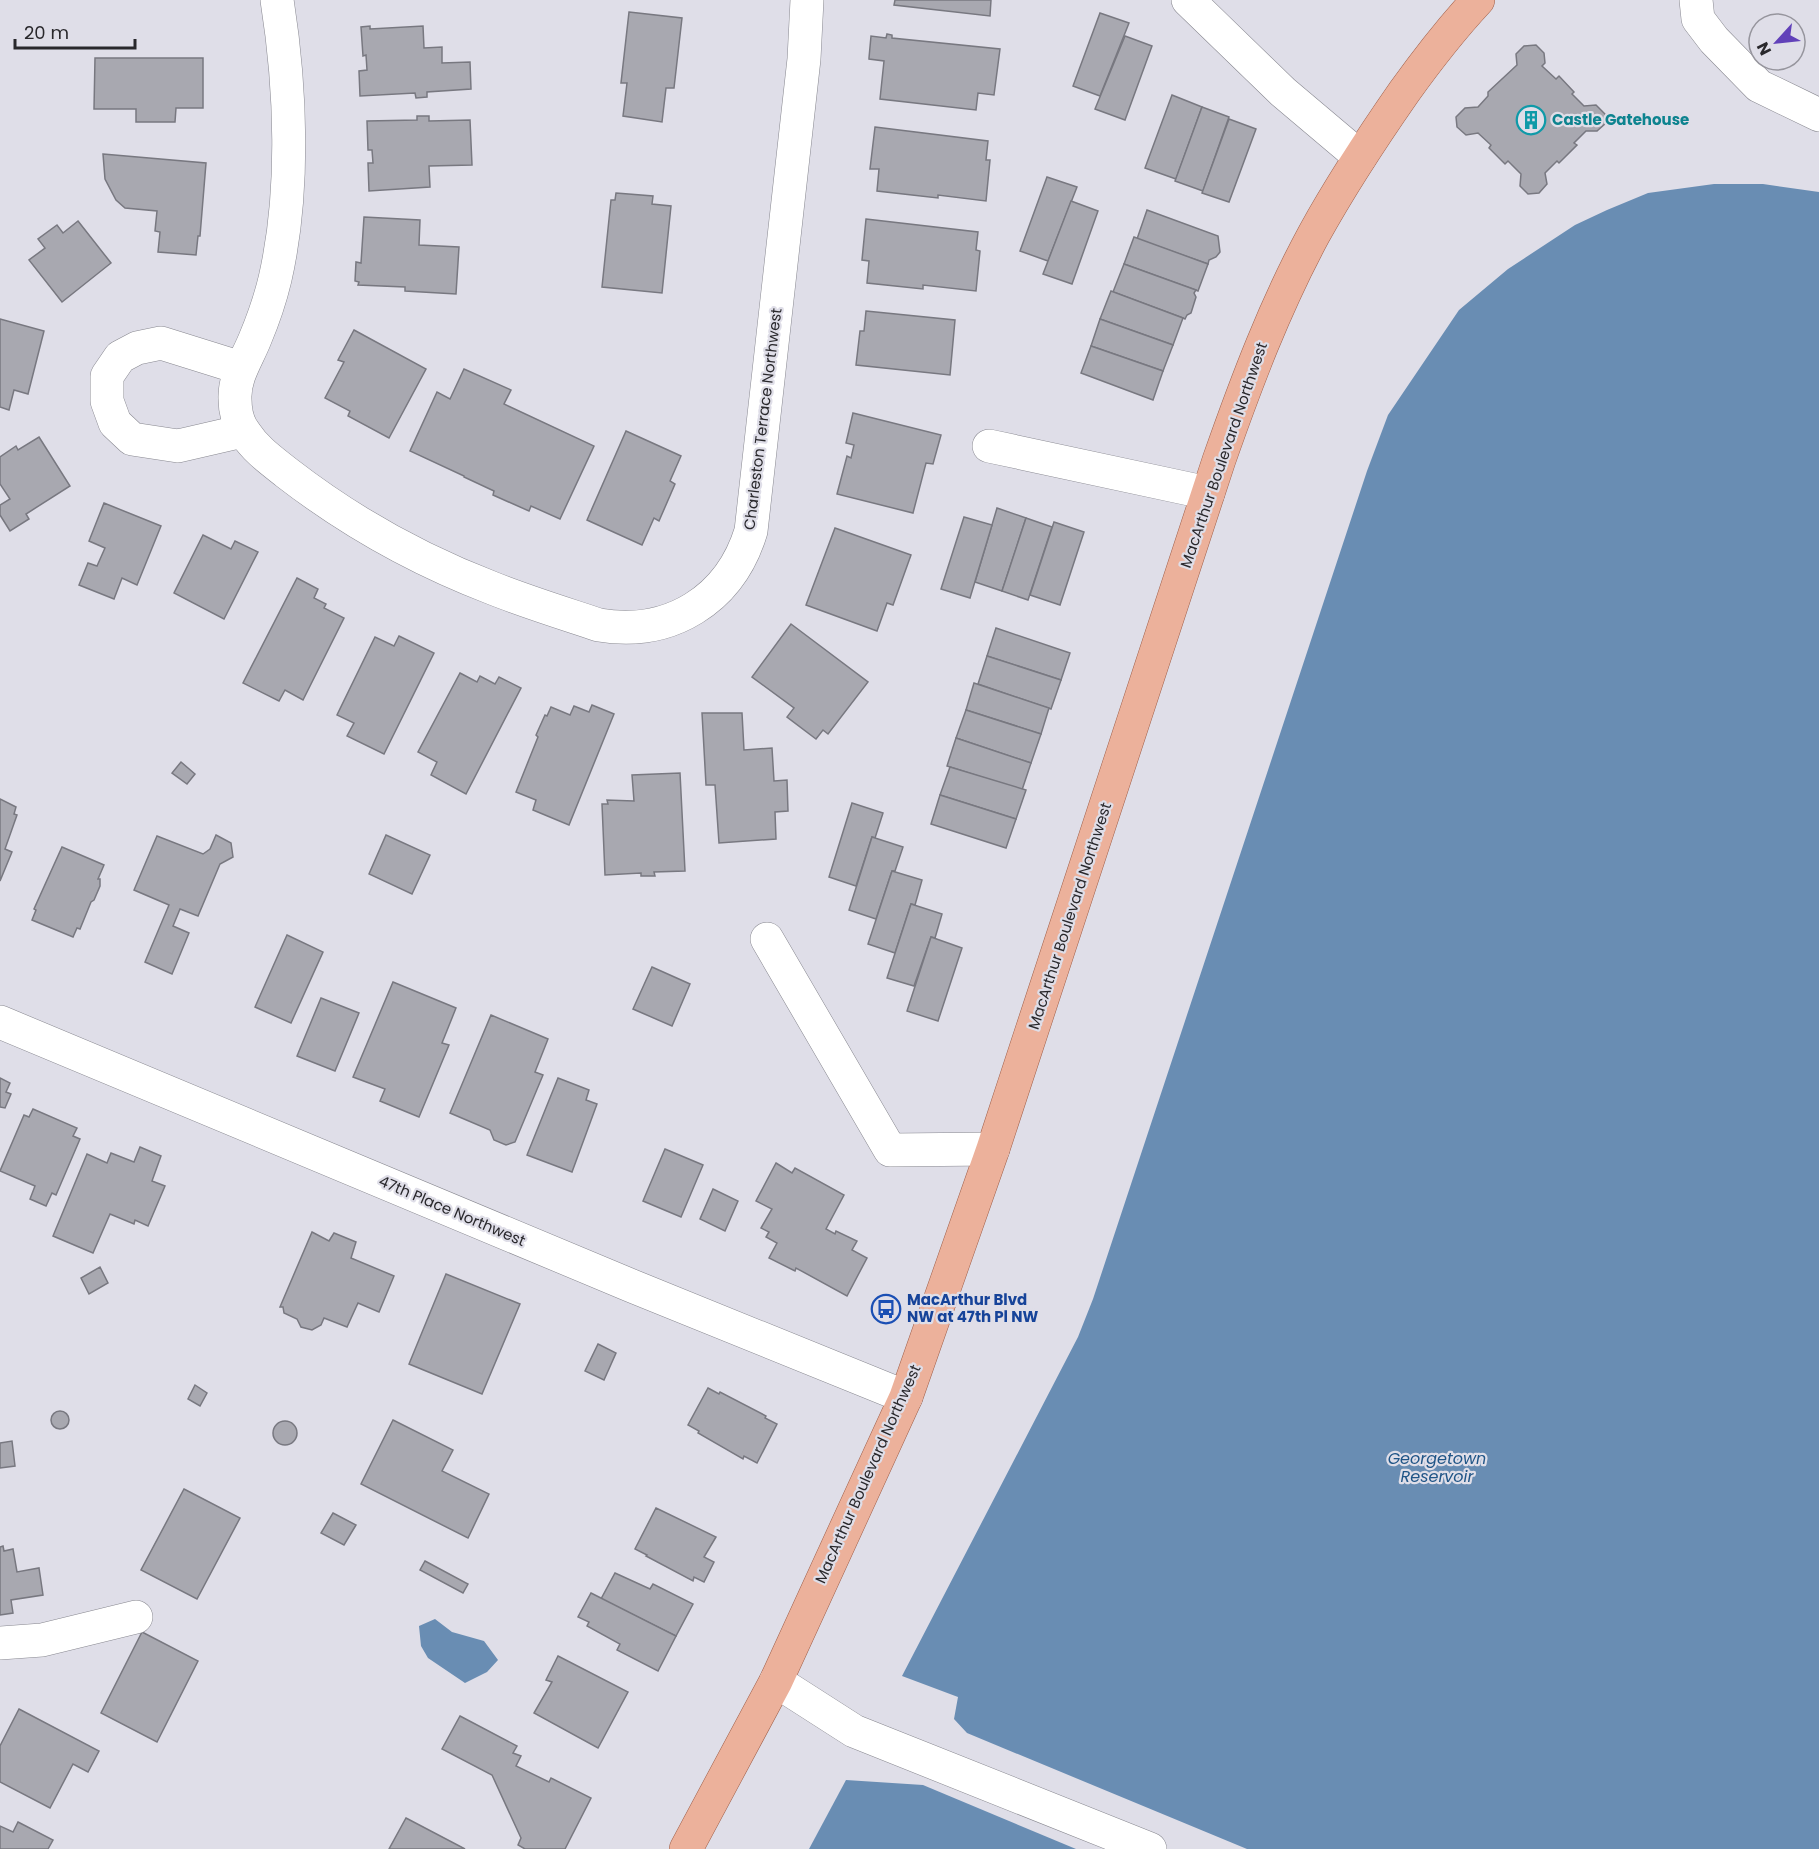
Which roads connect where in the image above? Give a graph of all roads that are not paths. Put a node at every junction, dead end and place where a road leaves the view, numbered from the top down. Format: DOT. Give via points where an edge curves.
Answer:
graph roads {
  1 [pos="277,0"];
  2 [pos="807,0"];
  3 [pos="1188,0"];
  4 [pos="1478,0"];
  5 [pos="1696,0"];
  6 [pos="1819,115"];
  7 [pos="1360,157"];
  8 [pos="241,368"];
  9 [pos="243,431"];
  10 [pos="989,446"];
  11 [pos="1208,493"];
  12 [pos="767,939"];
  13 [pos="0,1022"];
  14 [pos="993,1149"];
  15 [pos="906,1397"];
  16 [pos="136,1617"];
  17 [pos="0,1643"];
  18 [pos="776,1681"];
  19 [pos="686,1849"];
  20 [pos="1150,1849"];
  1 -- 8 [label="street" via="288,98 282,235 266,311"];
  2 -- 9 [label="street, Charleston Terrace Northwest" via="803,71 751,531 737,566 713,594 682,614 653,625 617,628 491,588 404,548 330,504 254,446"];
  3 -- 7 [label="street" via="1283,92"];
  4 -- 7 [label="main road, MacArthur Boulevard Northwest" via="1415,76"];
  5 -- 6 [label="street" via="1698,19 1760,86"];
  7 -- 11 [label="main road, MacArthur Boulevard Northwest" via="1313,236 1277,310"];
  8 -- 9 [label="street" via="235,399"];
  8 -- 9 [label="street" via="161,343 137,348 120,357 107,376 107,401 115,423 132,439 178,446"];
  10 -- 11 [label="street"];
  11 -- 14 [label="main road, MacArthur Boulevard Northwest"];
  12 -- 14 [label="street" via="890,1150"];
  13 -- 15 [label="street, 47th Place Northwest"];
  14 -- 15 [label="main road, MacArthur Boulevard Northwest"];
  15 -- 18 [label="main road, MacArthur Boulevard Northwest"];
  16 -- 17 [label="street" via="42,1640"];
  18 -- 19 [label="main road, MacArthur Boulevard Northwest"];
  18 -- 20 [label="street" via="854,1731"];
}
